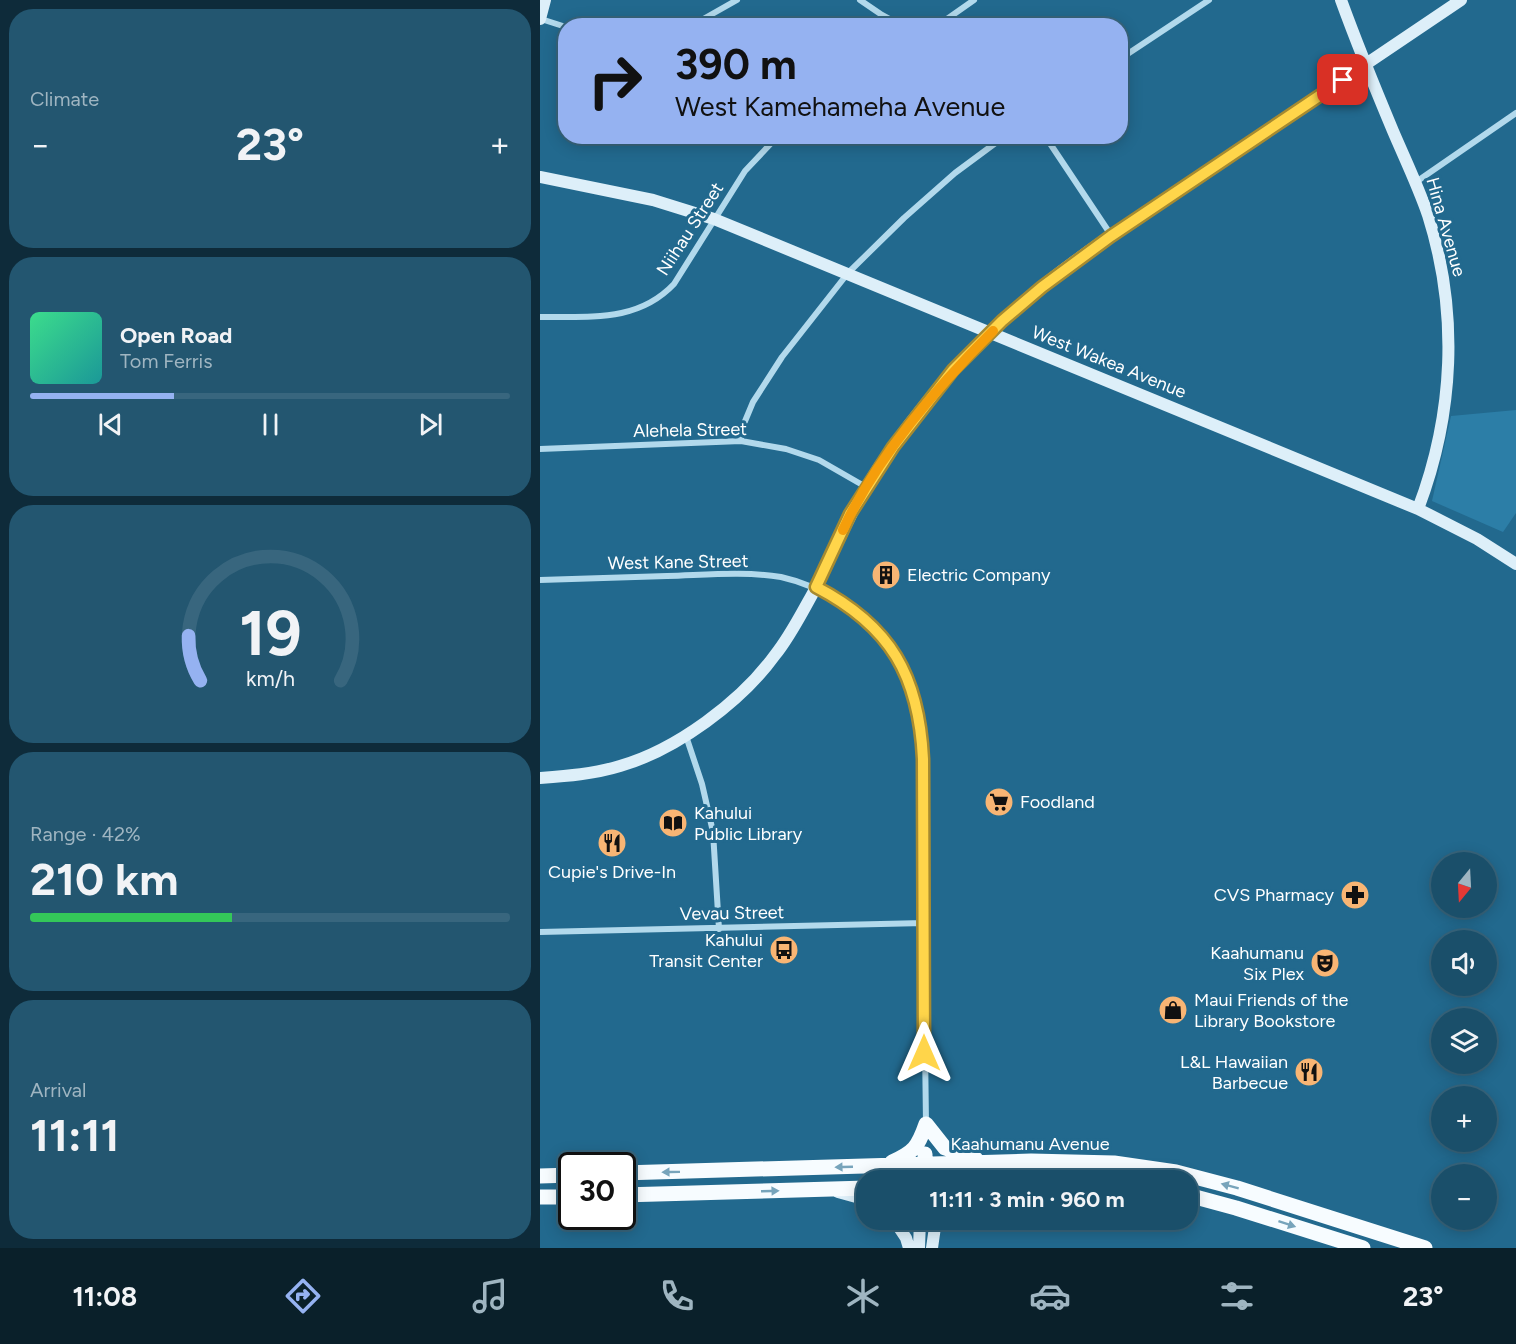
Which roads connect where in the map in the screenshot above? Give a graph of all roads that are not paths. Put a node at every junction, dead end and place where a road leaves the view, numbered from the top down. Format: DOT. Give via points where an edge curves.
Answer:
graph roads {
  1 [pos="545,0"];
  2 [pos="737,0"];
  3 [pos="860,0"];
  4 [pos="974,0"];
  5 [pos="1209,0"];
  6 [pos="1341,0"];
  7 [pos="1461,0"];
  8 [pos="540,18"];
  9 [pos="705,18"];
  10 [pos="887,18"];
  11 [pos="948,18"];
  12 [pos="558,24"];
  13 [pos="1128,54"];
  14 [pos="1365,64"];
  15 [pos="1516,113"];
  16 [pos="770,144"];
  17 [pos="994,144"];
  18 [pos="1050,144"];
  19 [pos="540,177"];
  20 [pos="1415,183"];
  21 [pos="714,219"];
  22 [pos="1111,236"];
  23 [pos="848,273"];
  24 [pos="540,317"];
  25 [pos="991,332"];
  26 [pos="741,441"];
  27 [pos="540,449"];
  28 [pos="866,487"];
  29 [pos="1418,509"];
  30 [pos="1516,564"];
  31 [pos="540,580"];
  32 [pos="816,587"];
  33 [pos="686,735"];
  34 [pos="540,778"];
  35 [pos="924,923"];
  36 [pos="719,929"];
  37 [pos="540,932"];
  38 [pos="926,1124"];
  39 [pos="988,1162"];
  40 [pos="925,1164"];
  41 [pos="884,1166"];
  42 [pos="925,1170"];
  43 [pos="720,1171"];
  44 [pos="636,1173"];
  45 [pos="558,1175"];
  46 [pos="540,1176"];
  47 [pos="856,1188"];
  48 [pos="819,1190"];
  49 [pos="721,1192"];
  50 [pos="636,1195"];
  51 [pos="856,1196"];
  52 [pos="540,1197"];
  53 [pos="558,1197"];
  54 [pos="1198,1198"];
  55 [pos="1344,1221"];
  56 [pos="901,1230"];
  57 [pos="919,1230"];
  58 [pos="930,1230"];
  59 [pos="934,1230"];
  60 [pos="1338,1240"];
  61 [pos="909,1248"];
  62 [pos="918,1248"];
  63 [pos="931,1248"];
  64 [pos="1363,1248"];
  65 [pos="1425,1248"];
  1 -- 8 [label="street"];
  2 -- 9 [label="street"];
  3 -- 10 [label="street"];
  4 -- 11 [label="street"];
  5 -- 13 [label="street"];
  6 -- 14 [label="street, Hina Avenue"];
  7 -- 14 [label="street"];
  8 -- 12 [label="street"];
  14 -- 20 [label="street, Hina Avenue"];
  14 -- 22 [label="street"];
  15 -- 20 [label="street"];
  16 -- 21 [label="street, Niihau Street" via="745,171"];
  17 -- 23 [label="street" via="904,218"];
  18 -- 22 [label="street"];
  19 -- 21 [label="street, West Wakea Avenue" via="653,200"];
  20 -- 29 [label="street, Hina Avenue" via="1428,214 1443,273 1450,336 1440,440"];
  21 -- 23 [label="street, West Wakea Avenue"];
  21 -- 24 [label="street, Niihau Street" via="674,284 640,309 600,316"];
  22 -- 25 [label="street" via="1042,287"];
  23 -- 25 [label="street, West Wakea Avenue"];
  23 -- 26 [label="street" via="782,357 753,402"];
  25 -- 28 [label="street" via="953,370"];
  25 -- 29 [label="street, West Wakea Avenue"];
  26 -- 27 [label="street, Alehela Street"];
  26 -- 28 [label="street, Alehela Street" via="819,460"];
  28 -- 32 [label="street"];
  29 -- 30 [label="street, West Wakea Avenue" via="1469,534"];
  31 -- 32 [label="street, West Kane Street" via="739,574 782,578"];
  32 -- 33 [label="street" via="774,657 732,701"];
  32 -- 35 [label="street, West Kane Street" via="879,631 896,654 913,691 922,746"];
  33 -- 34 [label="street" via="619,766 588,774"];
  33 -- 36 [label="street" via="713,832"];
  35 -- 36 [label="street, Vevau Street"];
  35 -- 38 [label="street, West Kane Street"];
  36 -- 37 [label="street, Vevau Street"];
  38 -- 39 [label="main road" via="945,1148"];
  38 -- 40 [label="main road"];
  38 -- 41 [label="main road" via="914,1150"];
  39 -- 40 [label="main road, Kaahumanu Avenue"];
  55 -- 39 [label="main road, Kaahumanu Avenue, one-way" via="1176,1172 1114,1163"];
  40 -- 41 [label="main road, Kaahumanu Avenue"];
  40 -- 42 [label="main road"];
  41 -- 43 [label="main road, Kaahumanu Avenue, one-way"];
  43 -- 44 [label="main road, Kaahumanu Avenue, one-way"];
  43 -- 49 [label="main road"];
  45 -- 46 [label="main road"];
  47 -- 48 [label="main road"];
  49 -- 48 [label="main road, one-way"];
  48 -- 51 [label="street"];
  49 -- 50 [label="main road"];
  52 -- 53 [label="main road"];
  54 -- 60 [label="main road, one-way"];
  55 -- 60 [label="main road"];
  55 -- 65 [label="main road, Kaahumanu Avenue"];
  56 -- 61 [label="street"];
  57 -- 62 [label="street"];
  58 -- 63 [label="street"];
  59 -- 63 [label="street"];
  60 -- 64 [label="main road"];
}
